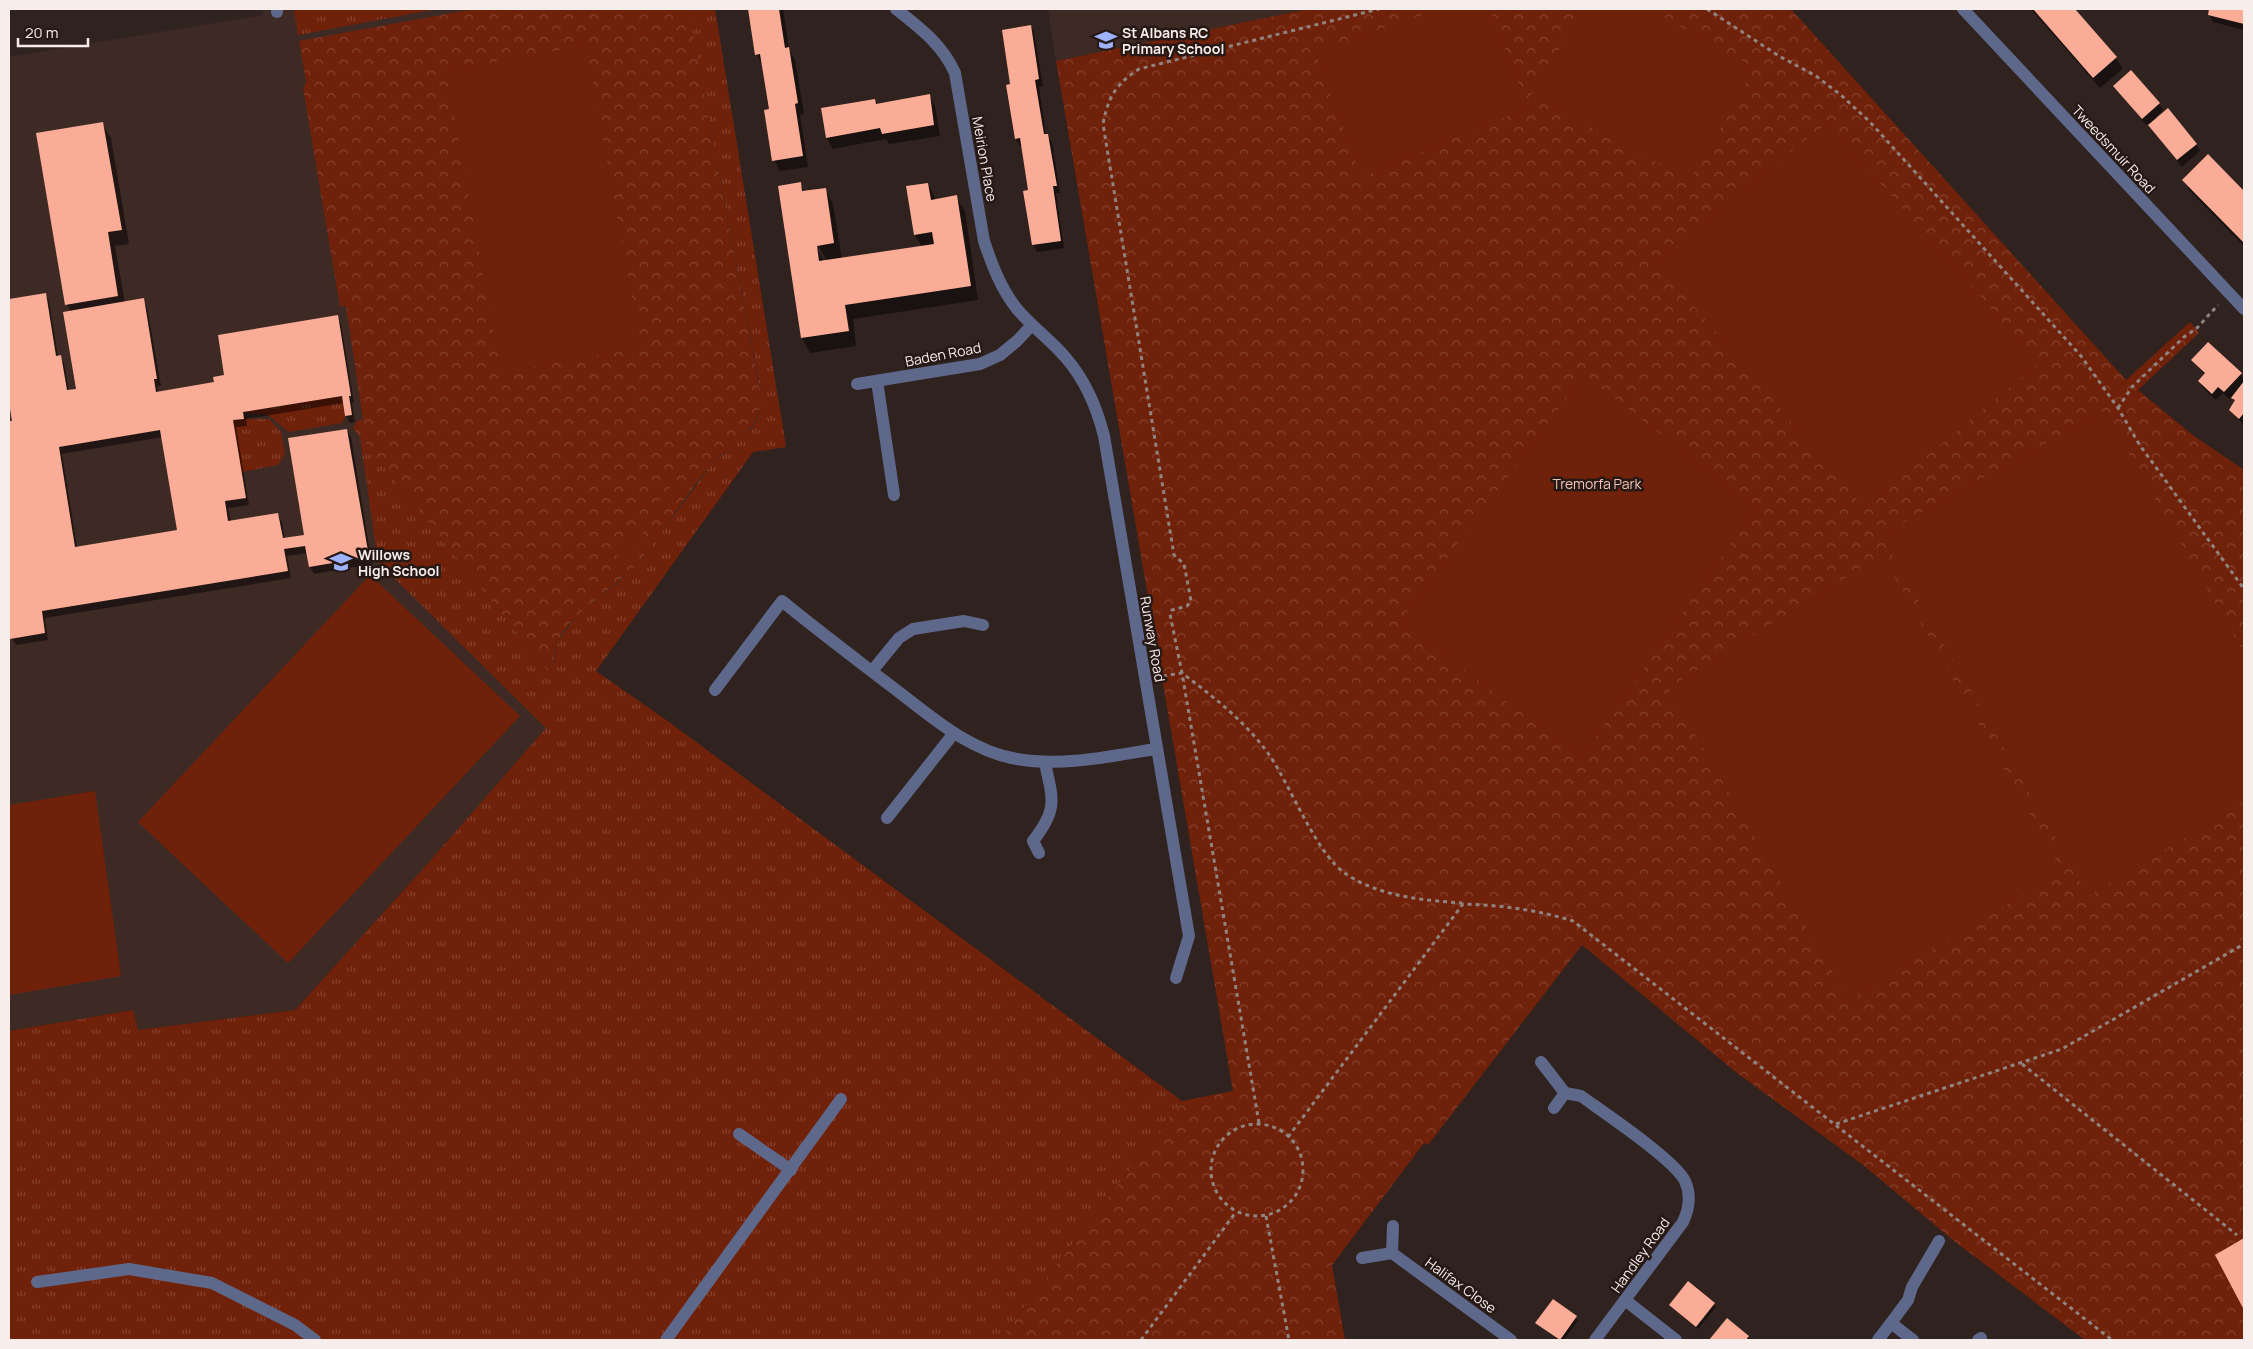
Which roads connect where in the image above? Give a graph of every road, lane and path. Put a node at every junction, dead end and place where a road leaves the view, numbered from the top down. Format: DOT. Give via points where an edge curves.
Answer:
graph roads {
  1 [pos="896,9"];
  2 [pos="1379,9"];
  3 [pos="1707,9"];
  4 [pos="1963,9"];
  5 [pos="2229,294"];
  6 [pos="2244,310"];
  7 [pos="1032,325"];
  8 [pos="877,381"];
  9 [pos="857,384"];
  10 [pos="2118,408"];
  11 [pos="894,495"];
  12 [pos="2244,589"];
  13 [pos="983,626"];
  14 [pos="872,671"];
  15 [pos="1182,673"];
  16 [pos="715,690"];
  17 [pos="954,733"];
  18 [pos="1156,749"];
  19 [pos="1045,762"];
  20 [pos="887,818"];
  21 [pos="1039,853"];
  22 [pos="1463,904"];
  23 [pos="2244,944"];
  24 [pos="1176,978"];
  25 [pos="1541,1062"];
  26 [pos="2022,1064"];
  27 [pos="1565,1093"];
  28 [pos="841,1099"];
  29 [pos="1554,1108"];
  30 [pos="1259,1123"];
  31 [pos="1835,1125"];
  32 [pos="739,1134"];
  33 [pos="1288,1137"];
  34 [pos="791,1170"];
  35 [pos="1236,1212"];
  36 [pos="1266,1216"];
  37 [pos="1393,1226"];
  38 [pos="2237,1235"];
  39 [pos="1939,1241"];
  40 [pos="1392,1253"];
  41 [pos="1362,1258"];
  42 [pos="37,1282"];
  43 [pos="1625,1300"];
  44 [pos="1891,1323"];
  45 [pos="315,1340"];
  46 [pos="666,1340"];
  47 [pos="1140,1340"];
  48 [pos="1289,1340"];
  49 [pos="1511,1340"];
  50 [pos="1595,1340"];
  51 [pos="1676,1340"];
  52 [pos="1878,1340"];
  53 [pos="1913,1340"];
  54 [pos="2112,1340"];
  1 -- 7 [label="street, Meirion Place" via="943,50 955,73 984,241 1001,284"];
  2 -- 15 [label="path" via="1139,69 1125,78 1107,104 1103,124 1106,153 1174,555 1184,564 1190,601 1187,606 1172,610 1170,614"];
  3 -- 10 [label="path" via="1816,76 1870,122 2061,332"];
  4 -- 5 [label="street, Tweedsmuir Road"];
  5 -- 6 [label="street, Tweedsmuir Road"];
  5 -- 10 [label="path" via="2132,387"];
  7 -- 8 [label="street, Baden Road" via="1000,355 980,364"];
  7 -- 18 [label="street, Runway Road" via="1066,358 1099,415"];
  8 -- 9 [label="street, Baden Road"];
  8 -- 11 [label="street"];
  10 -- 12 [label="path" via="2139,444"];
  13 -- 14 [label="street" via="964,621 913,629 899,638"];
  14 -- 16 [label="street" via="782,601"];
  14 -- 17 [label="street"];
  15 -- 22 [label="path" via="1248,727 1271,757 1328,856 1344,873 1384,892 1411,899"];
  15 -- 30 [label="path"];
  17 -- 19 [label="street" via="1014,759"];
  17 -- 20 [label="street"];
  18 -- 19 [label="street" via="1081,761"];
  18 -- 24 [label="street, Runway Road" via="1189,936"];
  19 -- 21 [label="street" via="1052,811 1033,841"];
  22 -- 31 [label="path" via="1496,905 1553,914 1573,921"];
  22 -- 33 [label="path"];
  23 -- 26 [label="path" via="2062,1049"];
  25 -- 27 [label="street"];
  26 -- 31 [label="path"];
  26 -- 38 [label="path"];
  27 -- 29 [label="street"];
  27 -- 43 [label="street, Handley Road" via="1581,1096 1672,1165 1685,1180 1688,1206 1683,1222"];
  28 -- 34 [label="street"];
  30 -- 33 [label="path" via="1273,1126"];
  30 -- 35 [label="path" via="1232,1130 1221,1140 1210,1166 1216,1193"];
  31 -- 54 [label="path"];
  32 -- 34 [label="street"];
  33 -- 36 [label="path" via="1302,1158 1300,1188 1286,1206"];
  34 -- 46 [label="street"];
  35 -- 36 [label="path"];
  35 -- 47 [label="path"];
  36 -- 48 [label="path"];
  37 -- 40 [label="street"];
  39 -- 44 [label="street" via="1912,1287 1908,1300"];
  40 -- 41 [label="street"];
  40 -- 49 [label="street, Halifax Close"];
  42 -- 45 [label="street" via="130,1269 212,1283 295,1325"];
  43 -- 50 [label="street, Handley Road"];
  43 -- 51 [label="street"];
  44 -- 52 [label="street"];
  44 -- 53 [label="street"];
}
